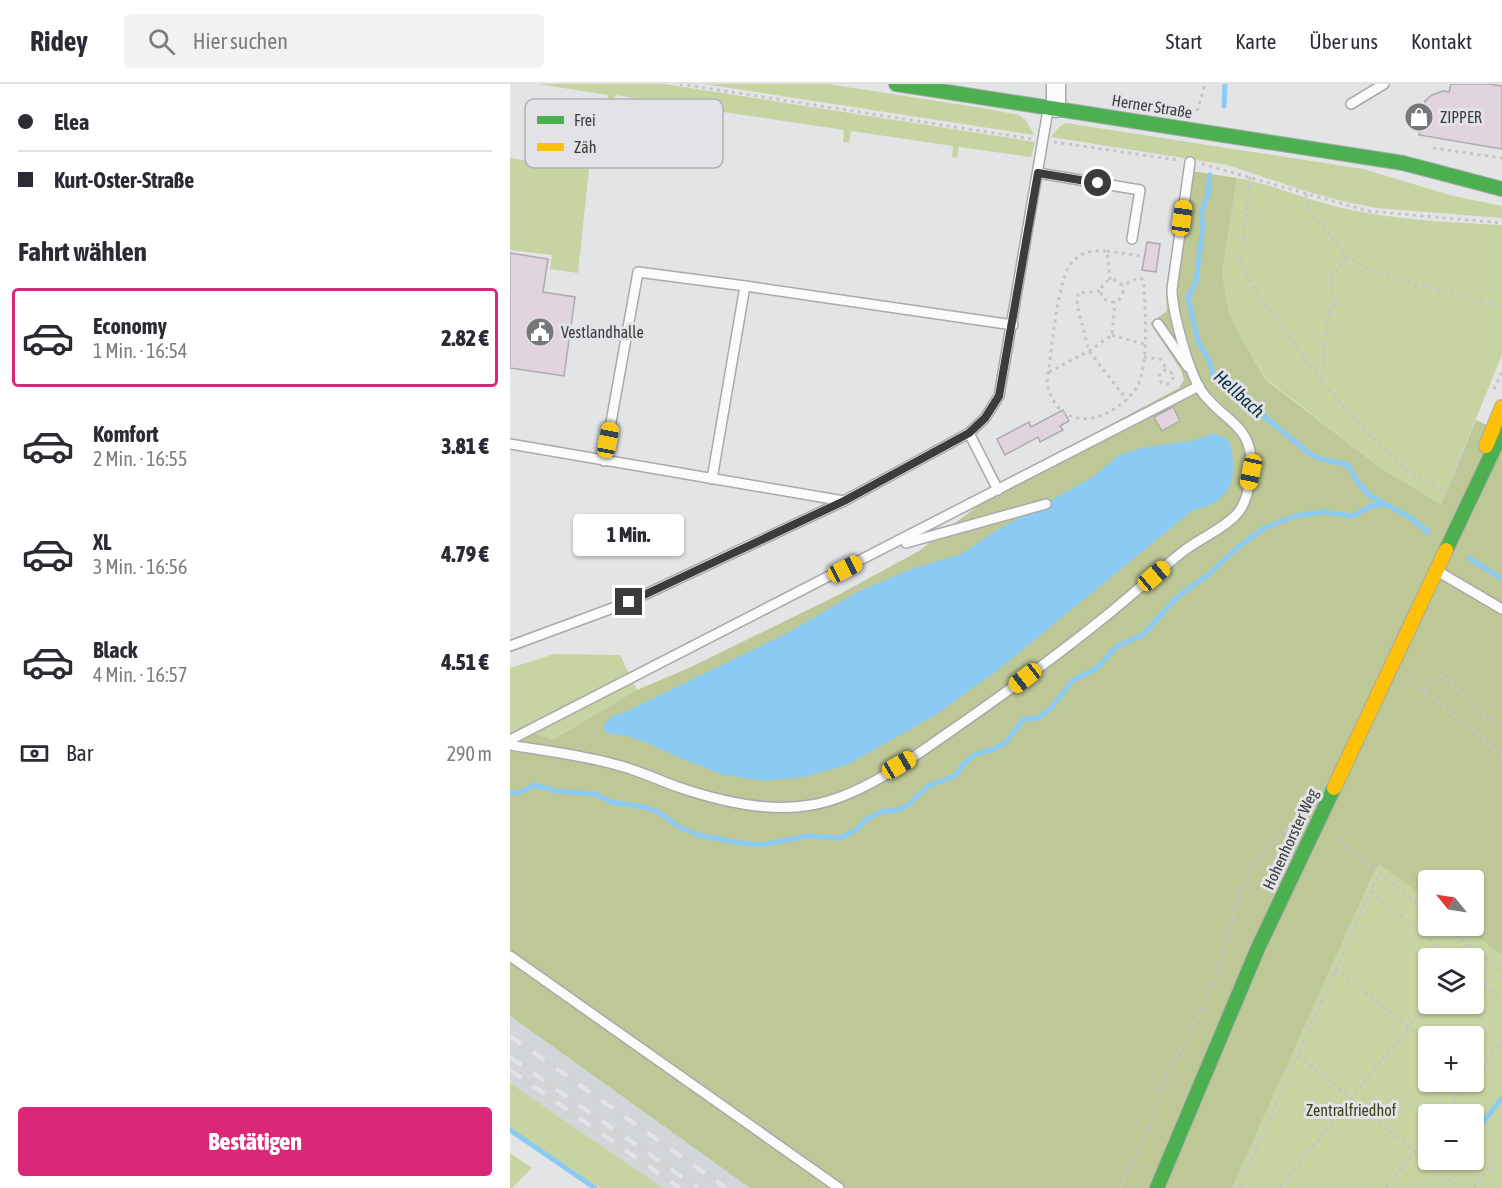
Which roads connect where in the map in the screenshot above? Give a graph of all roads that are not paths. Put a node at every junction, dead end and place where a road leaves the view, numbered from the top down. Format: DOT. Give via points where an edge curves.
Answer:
graph roads {
  1 [pos="896,84"];
  2 [pos="1056,84"];
  3 [pos="1384,84"];
  4 [pos="1351,104"];
  5 [pos="1052,108"];
  6 [pos="1190,162"];
  7 [pos="1403,163"];
  8 [pos="1491,172"];
  9 [pos="1038,173"];
  10 [pos="1502,189"];
  11 [pos="1132,239"];
  12 [pos="745,286"];
  13 [pos="1158,324"];
  14 [pos="1013,325"];
  15 [pos="1198,383"];
  16 [pos="1502,407"];
  17 [pos="1502,432"];
  18 [pos="969,433"];
  19 [pos="510,444"];
  20 [pos="604,461"];
  21 [pos="712,479"];
  22 [pos="998,490"];
  23 [pos="844,501"];
  24 [pos="1046,504"];
  25 [pos="1466,511"];
  26 [pos="886,548"];
  27 [pos="1437,571"];
  28 [pos="1502,609"];
  29 [pos="510,646"];
  30 [pos="510,740"];
  31 [pos="510,745"];
  32 [pos="510,956"];
  33 [pos="839,1188"];
  34 [pos="1158,1188"];
  1 -- 5 [label="street, Herner Straße"];
  2 -- 5 [label="street"];
  3 -- 4 [label="lane"];
  5 -- 7 [label="street, Herner Straße"];
  5 -- 9 [label="lane"];
  6 -- 15 [label="lane" via="1172,304"];
  7 -- 8 [label="street, Herner Straße" via="1436,163"];
  7 -- 10 [label="street, Herner Straße"];
  9 -- 11 [label="lane" via="1140,190"];
  9 -- 14 [label="lane"];
  12 -- 14 [label="lane"];
  12 -- 20 [label="lane" via="638,272"];
  12 -- 21 [label="lane"];
  13 -- 15 [label="lane"];
  14 -- 18 [label="lane" via="999,396"];
  15 -- 22 [label="lane"];
  15 -- 31 [label="lane" via="1244,433 1249,446 1251,472 1244,504 1236,516 1187,548 1010,690 917,755 847,796 787,808 743,803 700,795 616,765"];
  16 -- 25 [label="street, Hohenhorster Weg" via="1468,487"];
  17 -- 25 [label="street, Hohenhorster Weg"];
  18 -- 22 [label="lane"];
  18 -- 23 [label="lane"];
  19 -- 20 [label="lane"];
  20 -- 21 [label="lane"];
  21 -- 23 [label="lane"];
  22 -- 26 [label="lane"];
  23 -- 29 [label="lane" via="629,602"];
  24 -- 26 [label="lane"];
  25 -- 27 [label="street, Hohenhorster Weg"];
  26 -- 30 [label="lane"];
  27 -- 28 [label="lane"];
  27 -- 34 [label="street, Hohenhorster Weg" via="1258,948"];
  32 -- 33 [label="lane"];
}
